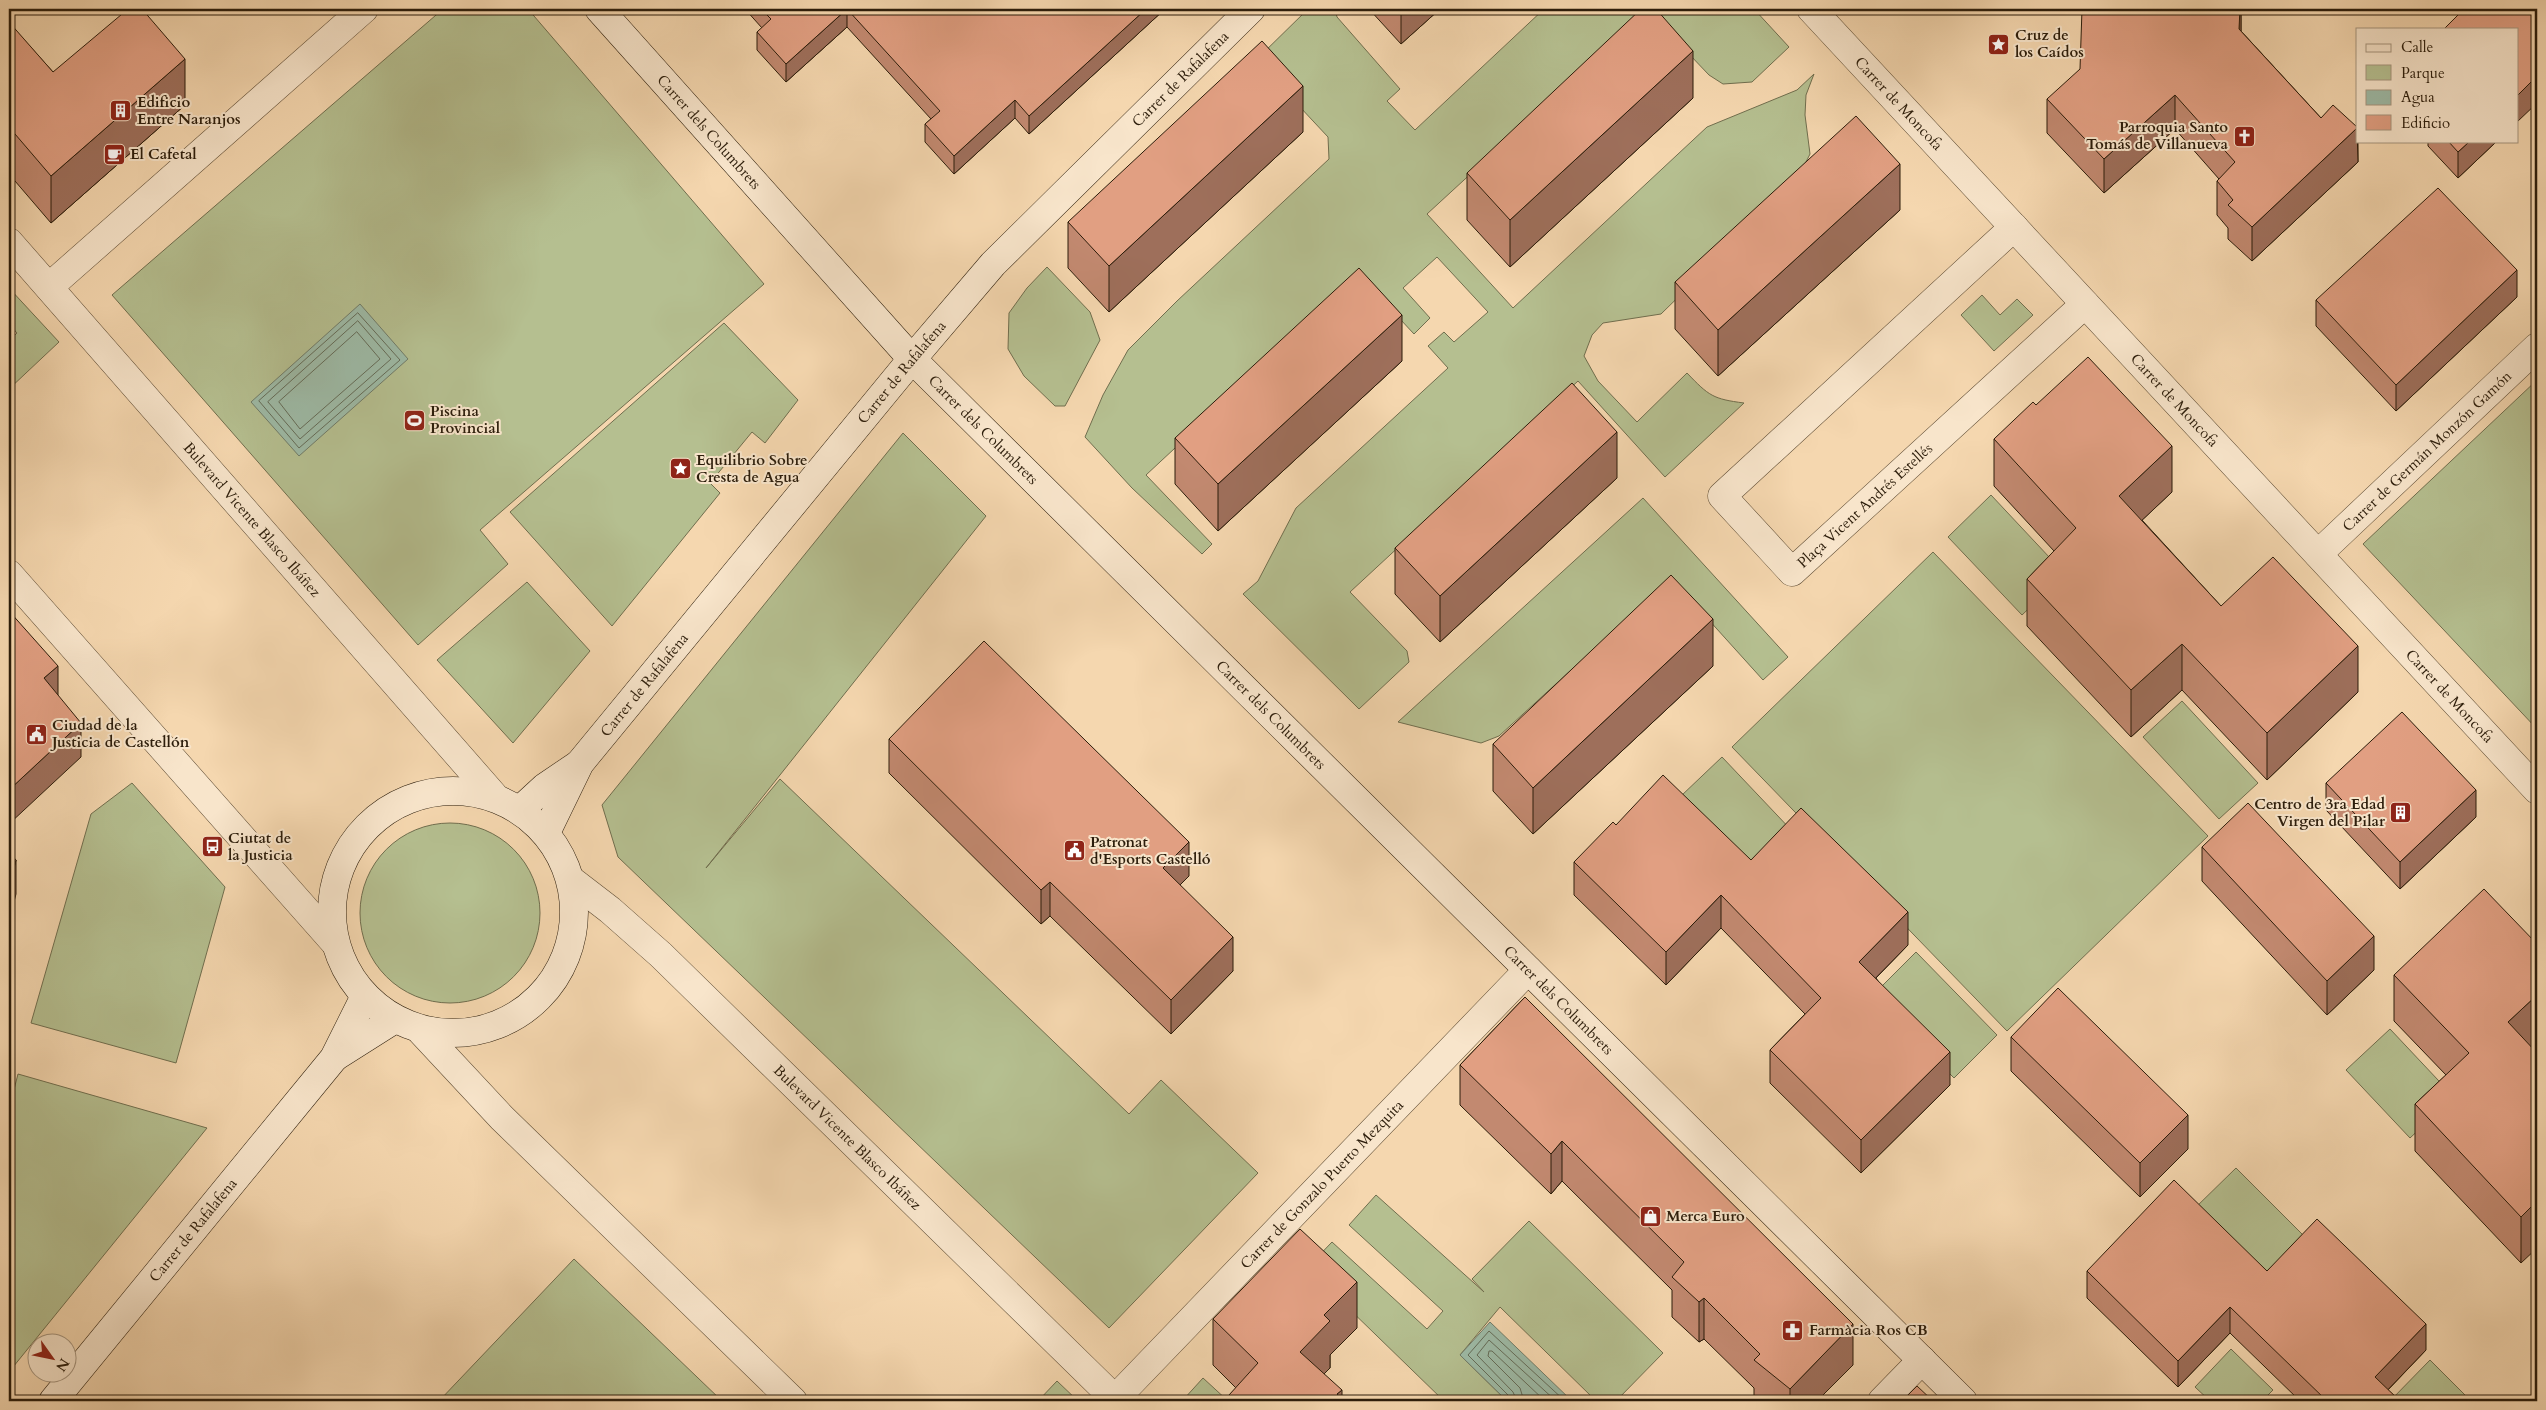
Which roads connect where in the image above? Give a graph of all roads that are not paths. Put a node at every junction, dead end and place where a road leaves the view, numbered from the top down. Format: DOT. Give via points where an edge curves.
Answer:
graph roads {
  1 [pos="364,9"];
  2 [pos="599,9"];
  3 [pos="1251,9"];
  4 [pos="1811,9"];
  5 [pos="2014,227"];
  6 [pos="9,242"];
  7 [pos="49,287"];
  8 [pos="2085,304"];
  9 [pos="2537,348"];
  10 [pos="912,359"];
  11 [pos="2318,554"];
  12 [pos="9,574"];
  13 [pos="580,763"];
  14 [pos="2537,790"];
  15 [pos="495,797"];
  16 [pos="520,810"];
  17 [pos="546,833"];
  18 [pos="571,880"];
  19 [pos="335,943"];
  20 [pos="1528,970"];
  21 [pos="365,996"];
  22 [pos="407,1024"];
  23 [pos="334,1058"];
  24 [pos="1922,1360"];
  25 [pos="1116,1400"];
  26 [pos="53,1401"];
  27 [pos="793,1401"];
  28 [pos="1882,1401"];
  29 [pos="1963,1401"];
  1 -- 7 [label="street"];
  2 -- 10 [label="street, Carrer dels Columbrets"];
  3 -- 10 [label="street, Carrer de Rafalafena" via="993,264"];
  4 -- 5 [label="street, Carrer de Moncofa"];
  5 -- 8 [label="street, Carrer de Moncofa"];
  5 -- 8 [label="street, Plaça Vicent Andrés Estellés" via="1722,496 1792,572"];
  6 -- 7 [label="street, Bulevard Vicente Blasco Ibáñez"];
  7 -- 15 [label="street, Bulevard Vicente Blasco Ibáñez"];
  8 -- 11 [label="street, Carrer de Moncofa"];
  9 -- 11 [label="street, Carrer de Germán Monzón Gamón"];
  10 -- 13 [label="street, Carrer de Rafalafena"];
  10 -- 20 [label="street, Carrer dels Columbrets"];
  11 -- 14 [label="street, Carrer de Moncofa"];
  12 -- 19 [label="street"];
  13 -- 16 [label="street, Carrer de Rafalafena" via="545,787"];
  13 -- 17 [label="street, Carrer de Rafalafena"];
  15 -- 16 [label="street"];
  15 -- 19 [label="street" via="466,791 437,791 413,797 370,823 355,840 336,878 332,917"];
  16 -- 17 [label="street"];
  17 -- 18 [label="street" via="563,858"];
  18 -- 22 [label="street" via="575,906 573,933 566,958 535,1002 511,1019 467,1033 442,1033"];
  18 -- 25 [label="street, Bulevard Vicente Blasco Ibáñez" via="660,955"];
  19 -- 21 [label="street" via="342,963"];
  20 -- 24 [label="street, Carrer dels Columbrets"];
  20 -- 25 [label="street, Carrer de Gonzalo Puerto Mezquita"];
  21 -- 22 [label="street"];
  21 -- 23 [label="street, Carrer de Rafalafena"];
  22 -- 23 [label="street, Carrer de Rafalafena"];
  22 -- 27 [label="street"];
  23 -- 26 [label="street, Carrer de Rafalafena"];
  24 -- 28 [label="street"];
  24 -- 29 [label="street, Carrer dels Columbrets"];
}
